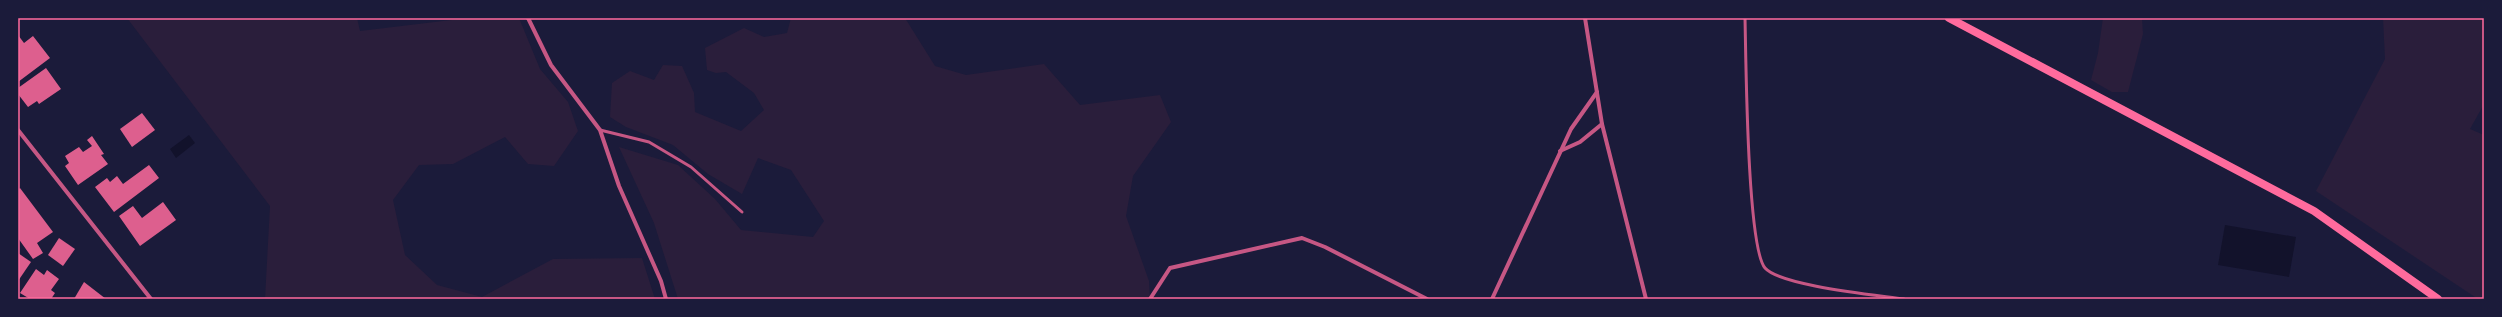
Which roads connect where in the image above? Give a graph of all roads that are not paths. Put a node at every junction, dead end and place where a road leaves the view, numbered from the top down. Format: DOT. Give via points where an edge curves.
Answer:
graph roads {
  1 [pos="528,18"];
  2 [pos="1585,18"];
  3 [pos="1745,18"];
  4 [pos="1949,18"];
  5 [pos="1597,92"];
  6 [pos="1602,124"];
  7 [pos="18,130"];
  8 [pos="600,130"];
  9 [pos="1560,151"];
  10 [pos="742,212"];
  11 [pos="151,299"];
  12 [pos="666,299"];
  13 [pos="1150,299"];
  14 [pos="1427,299"];
  15 [pos="1492,299"];
  16 [pos="1646,299"];
  17 [pos="1904,299"];
  18 [pos="2438,299"];
  1 -- 8 [label="street" via="552,65"];
  2 -- 5 [label="street"];
  3 -- 17 [label="lane" via="1753,213 1757,251 1765,269 1786,280"];
  4 -- 18 [label="main road" via="2314,211"];
  5 -- 6 [label="street"];
  5 -- 9 [label="street" via="1571,129"];
  6 -- 9 [label="street" via="1580,142"];
  6 -- 16 [label="street"];
  7 -- 11 [label="street"];
  8 -- 10 [label="lane" via="649,142 691,167"];
  8 -- 12 [label="street" via="619,186 661,281"];
  9 -- 15 [label="street"];
  13 -- 14 [label="street" via="1170,268 1302,238"];
}
